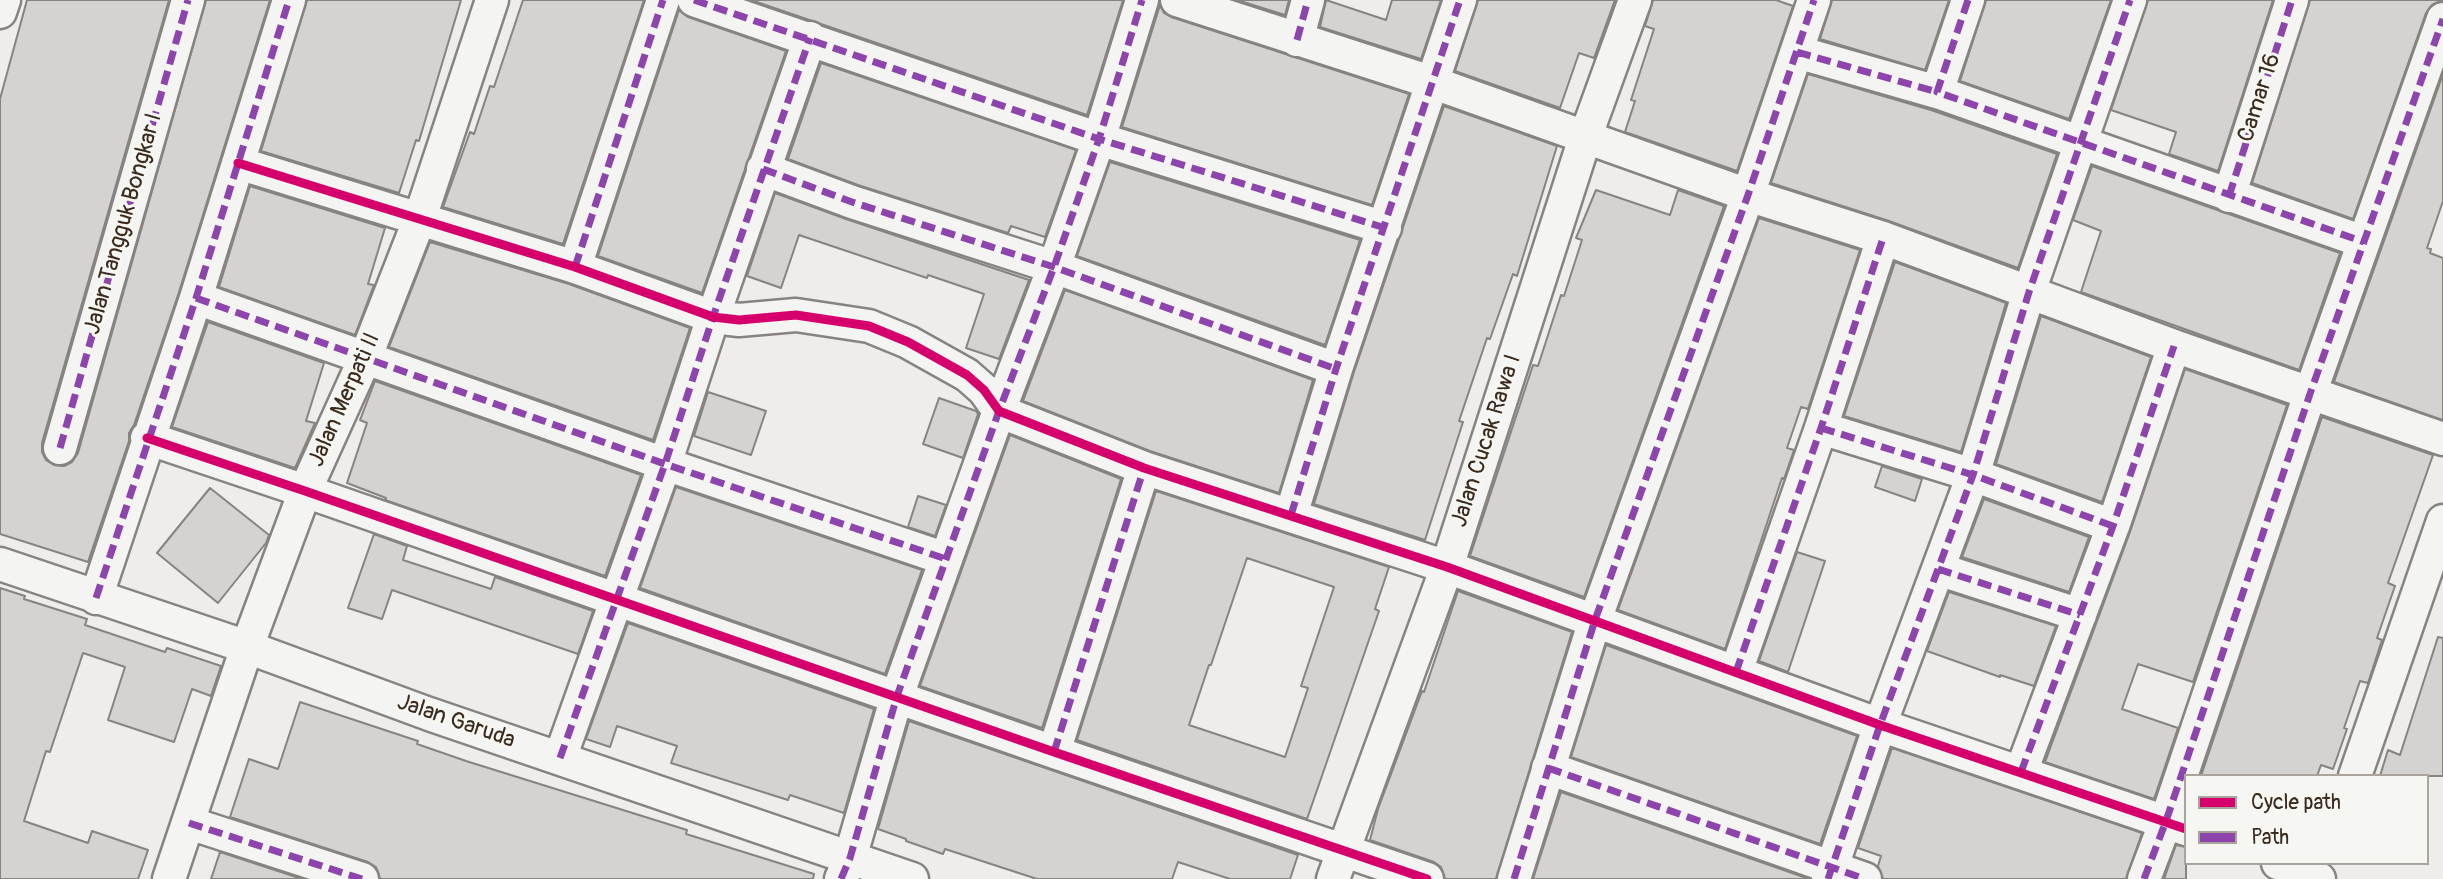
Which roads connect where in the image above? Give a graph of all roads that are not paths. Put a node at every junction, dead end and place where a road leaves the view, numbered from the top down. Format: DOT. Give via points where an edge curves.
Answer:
graph roads {
  1 [pos="4,0"];
  2 [pos="188,0"];
  3 [pos="289,0"];
  4 [pos="492,0"];
  5 [pos="663,0"];
  6 [pos="694,0"];
  7 [pos="1142,0"];
  8 [pos="1177,0"];
  9 [pos="1308,0"];
  10 [pos="1460,0"];
  11 [pos="1635,0"];
  12 [pos="1814,0"];
  13 [pos="1968,0"];
  14 [pos="2130,0"];
  15 [pos="2292,0"];
  16 [pos="0,12"];
  17 [pos="2443,19"];
  18 [pos="810,38"];
  19 [pos="1297,40"];
  20 [pos="1797,52"];
  21 [pos="1434,83"];
  22 [pos="1937,92"];
  23 [pos="1585,138"];
  24 [pos="1099,139"];
  25 [pos="2080,143"];
  26 [pos="238,163"];
  27 [pos="763,169"];
  28 [pos="1748,195"];
  29 [pos="2229,196"];
  30 [pos="420,218"];
  31 [pos="1385,228"];
  32 [pos="1883,238"];
  33 [pos="2364,242"];
  34 [pos="575,267"];
  35 [pos="1054,267"];
  36 [pos="2029,292"];
  37 [pos="196,298"];
  38 [pos="713,317"];
  39 [pos="2174,346"];
  40 [pos="366,356"];
  41 [pos="1336,369"];
  42 [pos="2311,391"];
  43 [pos="999,411"];
  44 [pos="1821,428"];
  45 [pos="147,438"];
  46 [pos="2443,439"];
  47 [pos="60,448"];
  48 [pos="665,464"];
  49 [pos="1144,468"];
  50 [pos="1973,475"];
  51 [pos="305,491"];
  52 [pos="1291,515"];
  53 [pos="2443,521"];
  54 [pos="2113,526"];
  55 [pos="946,559"];
  56 [pos="0,564"];
  57 [pos="1447,567"];
  58 [pos="1938,569"];
  59 [pos="96,598"];
  60 [pos="617,600"];
  61 [pos="2430,601"];
  62 [pos="2080,615"];
  63 [pos="1595,620"];
  64 [pos="247,647"];
  65 [pos="1736,672"];
  66 [pos="897,696"];
  67 [pos="1880,725"];
  68 [pos="1054,752"];
  69 [pos="559,758"];
  70 [pos="1548,768"];
  71 [pos="2021,772"];
  72 [pos="2192,774"];
  73 [pos="2356,774"];
  74 [pos="2184,799"];
  75 [pos="190,823"];
  76 [pos="2176,825"];
  77 [pos="1338,864"];
  78 [pos="2283,865"];
  79 [pos="846,868"];
  80 [pos="1830,873"];
  81 [pos="169,879"];
  82 [pos="362,879"];
  83 [pos="912,879"];
  84 [pos="1427,879"];
  85 [pos="1514,879"];
  86 [pos="1864,879"];
  87 [pos="2144,879"];
  88 [pos="2319,879"];
  1 -- 16 [label="street"];
  2 -- 47 [label="street, Jalan Tangguk Bongkar I"];
  3 -- 26 [label="street"];
  4 -- 30 [label="street, Jalan Merpati II"];
  5 -- 34 [label="street"];
  6 -- 18 [label="street"];
  7 -- 24 [label="street"];
  8 -- 19 [label="street"];
  9 -- 19 [label="street"];
  10 -- 21 [label="street"];
  11 -- 23 [label="street, Jalan Cucak Rawa I"];
  12 -- 20 [label="street"];
  13 -- 22 [label="street"];
  14 -- 25 [label="street"];
  15 -- 29 [label="street, Camar 16"];
  17 -- 33 [label="street"];
  18 -- 24 [label="street"];
  18 -- 27 [label="street"];
  19 -- 21 [label="street"];
  20 -- 22 [label="street"];
  20 -- 28 [label="street"];
  21 -- 23 [label="street"];
  21 -- 31 [label="street"];
  22 -- 25 [label="street"];
  23 -- 28 [label="street"];
  23 -- 57 [label="street, Jalan Cucak Rawa I"];
  24 -- 31 [label="street"];
  24 -- 35 [label="street"];
  25 -- 29 [label="street"];
  25 -- 36 [label="street"];
  26 -- 30 [label="street"];
  26 -- 37 [label="street"];
  27 -- 35 [label="street"];
  27 -- 38 [label="street"];
  28 -- 32 [label="street"];
  28 -- 63 [label="street"];
  29 -- 33 [label="street"];
  30 -- 34 [label="street"];
  30 -- 40 [label="street, Jalan Merpati II"];
  31 -- 41 [label="street"];
  32 -- 36 [label="street"];
  32 -- 44 [label="street"];
  33 -- 42 [label="street"];
  34 -- 38 [label="street"];
  35 -- 41 [label="street"];
  35 -- 43 [label="street"];
  36 -- 39 [label="street"];
  36 -- 50 [label="street"];
  37 -- 40 [label="street"];
  37 -- 45 [label="street"];
  38 -- 43 [label="street" via="739,320 796,315 869,326 967,375"];
  38 -- 48 [label="street"];
  39 -- 42 [label="street"];
  39 -- 54 [label="street"];
  40 -- 48 [label="street"];
  40 -- 51 [label="street, Jalan Merpati II"];
  41 -- 52 [label="street"];
  42 -- 46 [label="street"];
  42 -- 72 [label="street"];
  43 -- 49 [label="street"];
  43 -- 55 [label="street"];
  44 -- 50 [label="street"];
  44 -- 65 [label="street"];
  45 -- 51 [label="street"];
  45 -- 59 [label="street"];
  48 -- 55 [label="street"];
  48 -- 60 [label="street"];
  49 -- 52 [label="street"];
  49 -- 68 [label="street"];
  50 -- 54 [label="street"];
  50 -- 58 [label="street"];
  51 -- 60 [label="street"];
  51 -- 64 [label="street, Jalan Merpati II"];
  52 -- 57 [label="street"];
  53 -- 61 [label="street"];
  54 -- 62 [label="street"];
  55 -- 66 [label="street"];
  56 -- 59 [label="street, Jalan Garuda"];
  57 -- 63 [label="street"];
  57 -- 77 [label="street, Jalan Cucak Rawa I"];
  58 -- 62 [label="street"];
  58 -- 67 [label="street"];
  59 -- 64 [label="street, Jalan Garuda"];
  60 -- 66 [label="street"];
  60 -- 69 [label="street"];
  61 -- 73 [label="street"];
  62 -- 71 [label="street"];
  63 -- 65 [label="street"];
  63 -- 70 [label="street"];
  64 -- 69 [label="street, Jalan Garuda"];
  64 -- 75 [label="street, Jalan Merpati II"];
  65 -- 67 [label="street"];
  66 -- 68 [label="street"];
  66 -- 79 [label="street"];
  67 -- 71 [label="street"];
  67 -- 80 [label="street"];
  68 -- 77 [label="street"];
  69 -- 79 [label="street, Jalan Garuda"];
  70 -- 80 [label="street"];
  70 -- 85 [label="street"];
  71 -- 76 [label="street"];
  74 -- 76 [label="street"];
  75 -- 81 [label="street, Jalan Merpati II"];
  75 -- 82 [label="street"];
  76 -- 87 [label="street"];
  77 -- 84 [label="street"];
  78 -- 88 [label="street"];
  79 -- 83 [label="street, Jalan Garuda"];
  80 -- 86 [label="street"];
}
